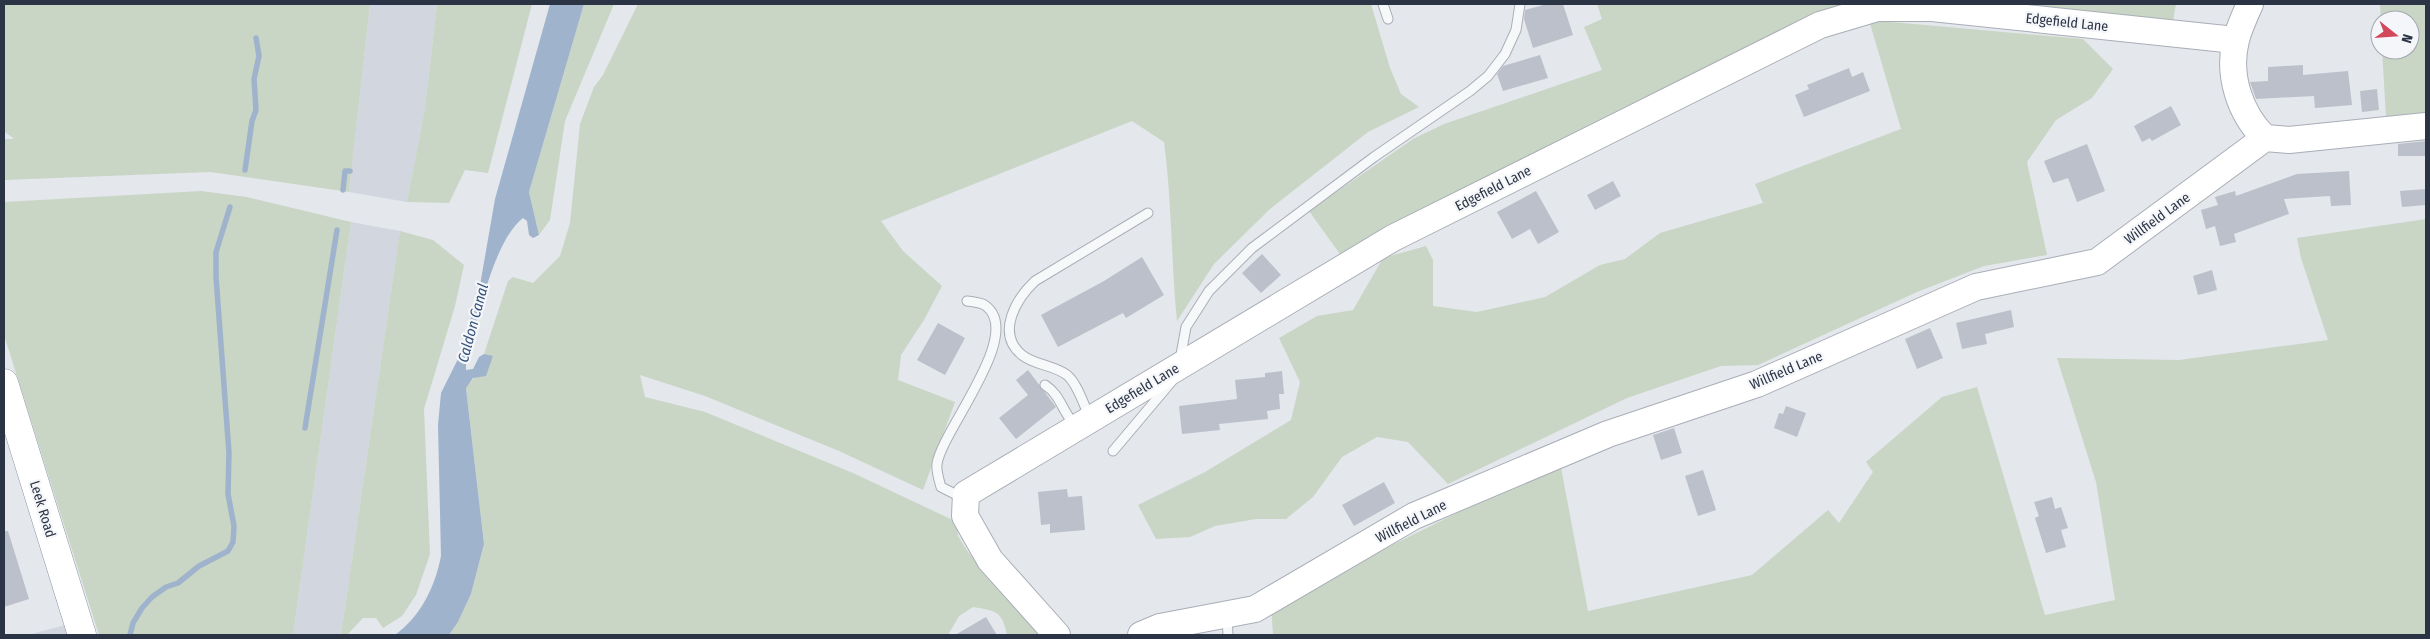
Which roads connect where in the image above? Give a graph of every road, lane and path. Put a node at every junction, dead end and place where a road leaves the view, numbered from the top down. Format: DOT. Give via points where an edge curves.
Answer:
graph roads {
  1 [pos="1384,4"];
  2 [pos="1520,4"];
  3 [pos="2250,4"];
  4 [pos="1388,19"];
  5 [pos="2235,40"];
  6 [pos="2426,126"];
  7 [pos="2265,138"];
  8 [pos="1148,213"];
  9 [pos="967,301"];
  10 [pos="1180,366"];
  11 [pos="4,383"];
  12 [pos="1045,385"];
  13 [pos="1083,423"];
  14 [pos="1113,451"];
  15 [pos="965,499"];
  16 [pos="1228,625"];
  17 [pos="82,635"];
  18 [pos="1057,635"];
  19 [pos="1141,635"];
  1 -- 4 [label="lane"];
  2 -- 10 [label="lane" via="1516,30 1505,54 1488,76 1252,248 1209,291 1186,327"];
  3 -- 5 [label="street"];
  5 -- 7 [label="street" via="2233,71 2238,94 2250,124"];
  5 -- 10 [label="street, Edgefield Lane" via="1932,8 1877,8 1820,25 1393,238"];
  6 -- 7 [label="street" via="2288,140"];
  7 -- 16 [label="street, Willfield Lane" via="2097,262 1976,287 1758,384 1608,434 1414,516"];
  8 -- 13 [label="lane" via="1035,281 1022,293 1011,314 1009,324 1016,348 1022,355 1069,376"];
  9 -- 15 [label="lane" via="986,306 994,316 996,328 985,368 937,463 942,487"];
  10 -- 13 [label="street, Edgefield Lane"];
  10 -- 14 [label="lane" via="1162,394"];
  11 -- 17 [label="highway, Leek Road"];
  12 -- 13 [label="lane" via="1058,396 1068,418"];
  13 -- 15 [label="street, Edgefield Lane" via="966,494"];
  15 -- 18 [label="street" via="965,516 990,560"];
  16 -- 19 [label="street, Willfield Lane" via="1160,626"];
}
